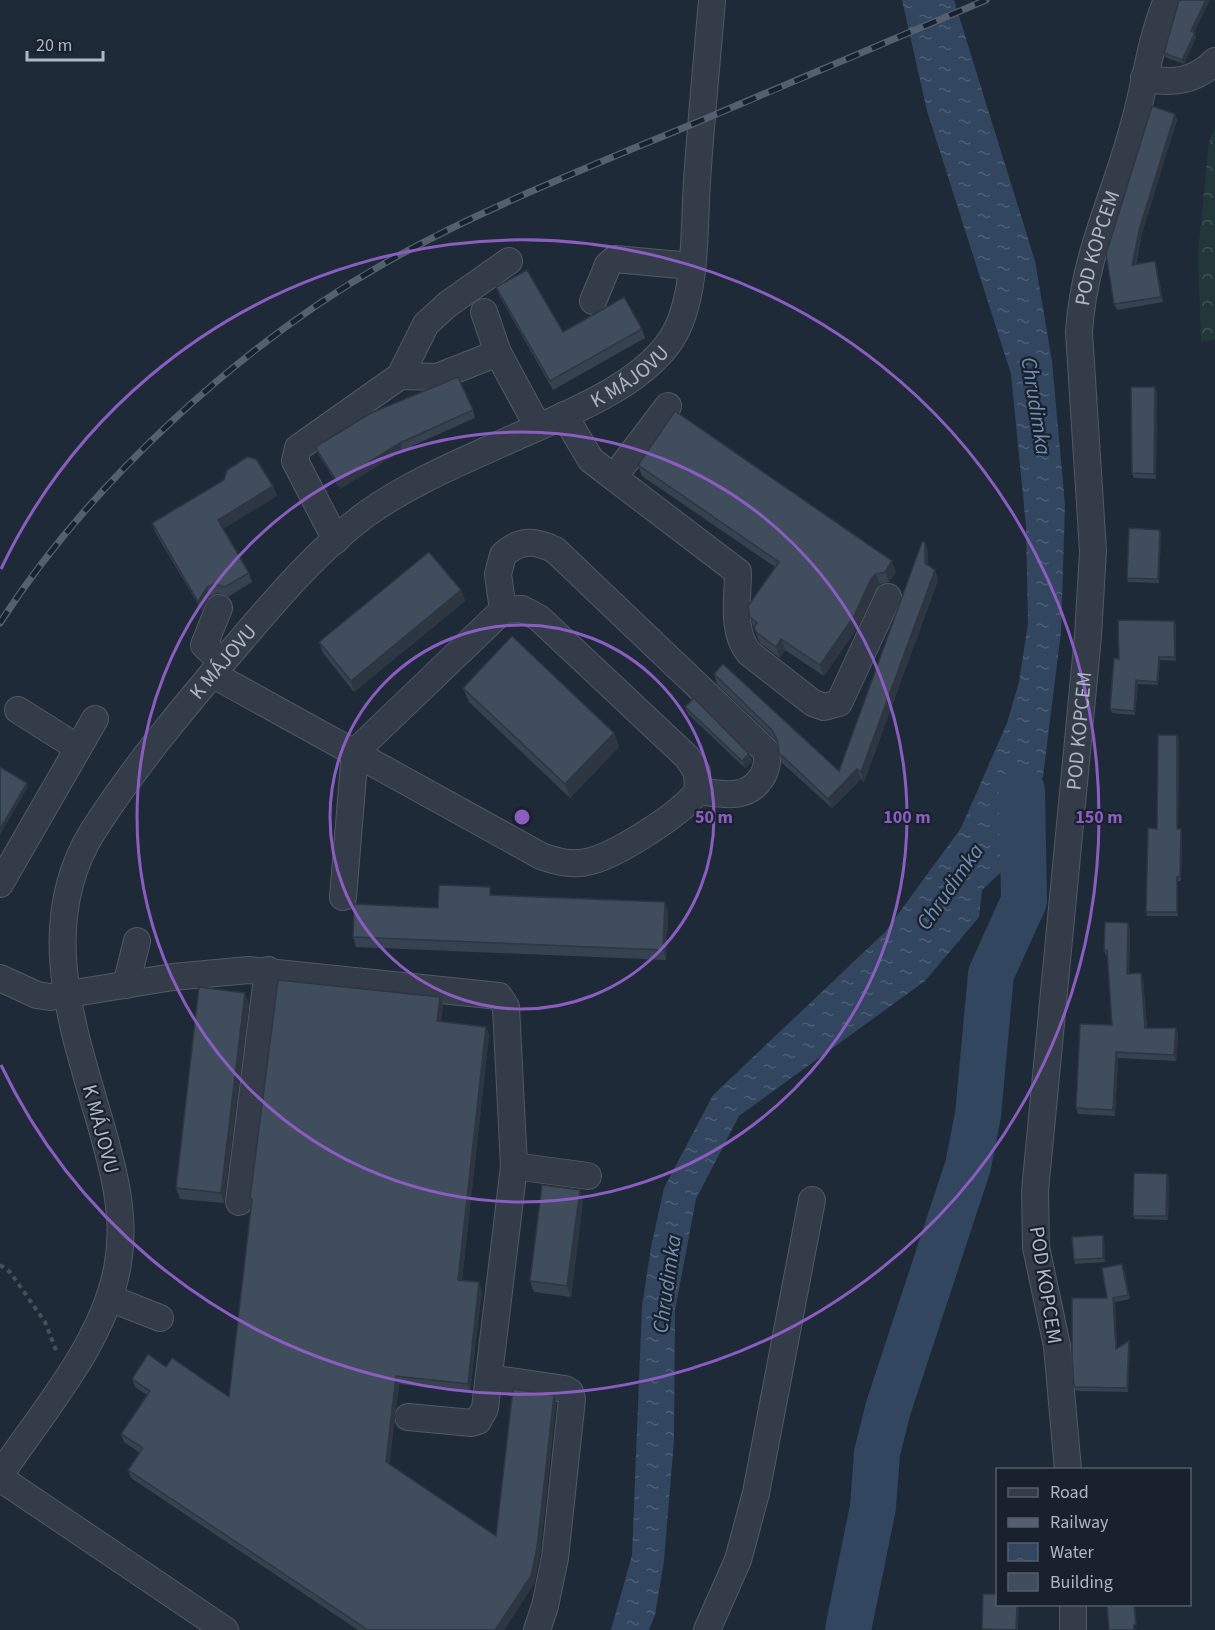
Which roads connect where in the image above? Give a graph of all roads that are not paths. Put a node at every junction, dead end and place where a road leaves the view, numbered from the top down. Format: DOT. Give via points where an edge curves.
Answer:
graph roads {
  1 [pos="712,0"];
  2 [pos="1167,0"];
  3 [pos="1215,61"];
  4 [pos="1144,78"];
  5 [pos="509,261"];
  6 [pos="691,266"];
  7 [pos="593,301"];
  8 [pos="484,312"];
  9 [pos="498,353"];
  10 [pos="400,376"];
  11 [pos="668,406"];
  12 [pos="564,416"];
  13 [pos="538,427"];
  14 [pos="614,477"];
  15 [pos="336,540"];
  16 [pos="888,597"];
  17 [pos="219,608"];
  18 [pos="503,610"];
  19 [pos="217,668"];
  20 [pos="18,710"];
  21 [pos="95,719"];
  22 [pos="78,748"];
  23 [pos="355,752"];
  24 [pos="698,791"];
  25 [pos="0,884"];
  26 [pos="343,897"];
  27 [pos="137,941"];
  28 [pos="268,970"];
  29 [pos="0,978"];
  30 [pos="126,985"];
  31 [pos="66,994"];
  32 [pos="514,1166"];
  33 [pos="588,1176"];
  34 [pos="812,1200"];
  35 [pos="239,1202"];
  36 [pos="109,1298"];
  37 [pos="160,1318"];
  38 [pos="489,1378"];
  39 [pos="408,1417"];
  40 [pos="1068,1468"];
  41 [pos="0,1476"];
  42 [pos="1074,1606"];
  43 [pos="225,1630"];
  44 [pos="537,1630"];
  45 [pos="707,1630"];
  46 [pos="1073,1630"];
  1 -- 6 [label="street, K MÁJOVU"];
  2 -- 4 [label="street, POD KOPCEM"];
  3 -- 4 [label="street" via="1187,79 1167,82"];
  4 -- 40 [label="street, POD KOPCEM" via="1134,124 1090,257 1079,332 1093,551 1078,765 1035,1191 1037,1254 1057,1346"];
  5 -- 10 [label="street" via="426,324"];
  6 -- 7 [label="street" via="615,259 608,265"];
  6 -- 12 [label="street, K MÁJOVU" via="683,312 663,351 599,398"];
  8 -- 9 [label="street"];
  9 -- 10 [label="street" via="437,376"];
  9 -- 13 [label="street"];
  10 -- 15 [label="street" via="298,448 295,461"];
  11 -- 14 [label="street"];
  12 -- 13 [label="street, K MÁJOVU"];
  12 -- 14 [label="street" via="584,451"];
  13 -- 15 [label="street, K MÁJOVU" via="410,488 364,516"];
  14 -- 16 [label="street" via="738,572 738,633 742,644 813,703 824,707 839,703"];
  15 -- 19 [label="street, K MÁJOVU"];
  17 -- 19 [label="street" via="204,645"];
  18 -- 23 [label="street"];
  18 -- 24 [label="street" via="522,609 539,618 687,757 697,772"];
  18 -- 24 [label="street" via="498,574 503,555 521,543 544,544 555,550 765,750 766,770 750,791 737,795"];
  19 -- 23 [label="street"];
  19 -- 31 [label="street, K MÁJOVU" via="148,754 82,852 68,888 62,926"];
  20 -- 22 [label="street"];
  21 -- 22 [label="street"];
  22 -- 25 [label="street"];
  23 -- 24 [label="street" via="542,856 573,864 607,855 676,813"];
  23 -- 26 [label="street"];
  27 -- 30 [label="street"];
  28 -- 30 [label="street" via="173,977"];
  28 -- 32 [label="street" via="499,996 506,1007"];
  28 -- 35 [label="street"];
  29 -- 31 [label="street" via="37,995"];
  30 -- 31 [label="street"];
  31 -- 36 [label="street, K MÁJOVU" via="119,1203 119,1258"];
  32 -- 33 [label="street"];
  32 -- 38 [label="street"];
  34 -- 45 [label="street" via="756,1493 738,1560"];
  36 -- 37 [label="street"];
  36 -- 41 [label="street, K MÁJOVU" via="76,1363"];
  38 -- 39 [label="street" via="478,1421"];
  38 -- 44 [label="street" via="565,1389 572,1399 555,1558"];
  41 -- 43 [label="street"];
  42 -- 46 [label="street"];
}
